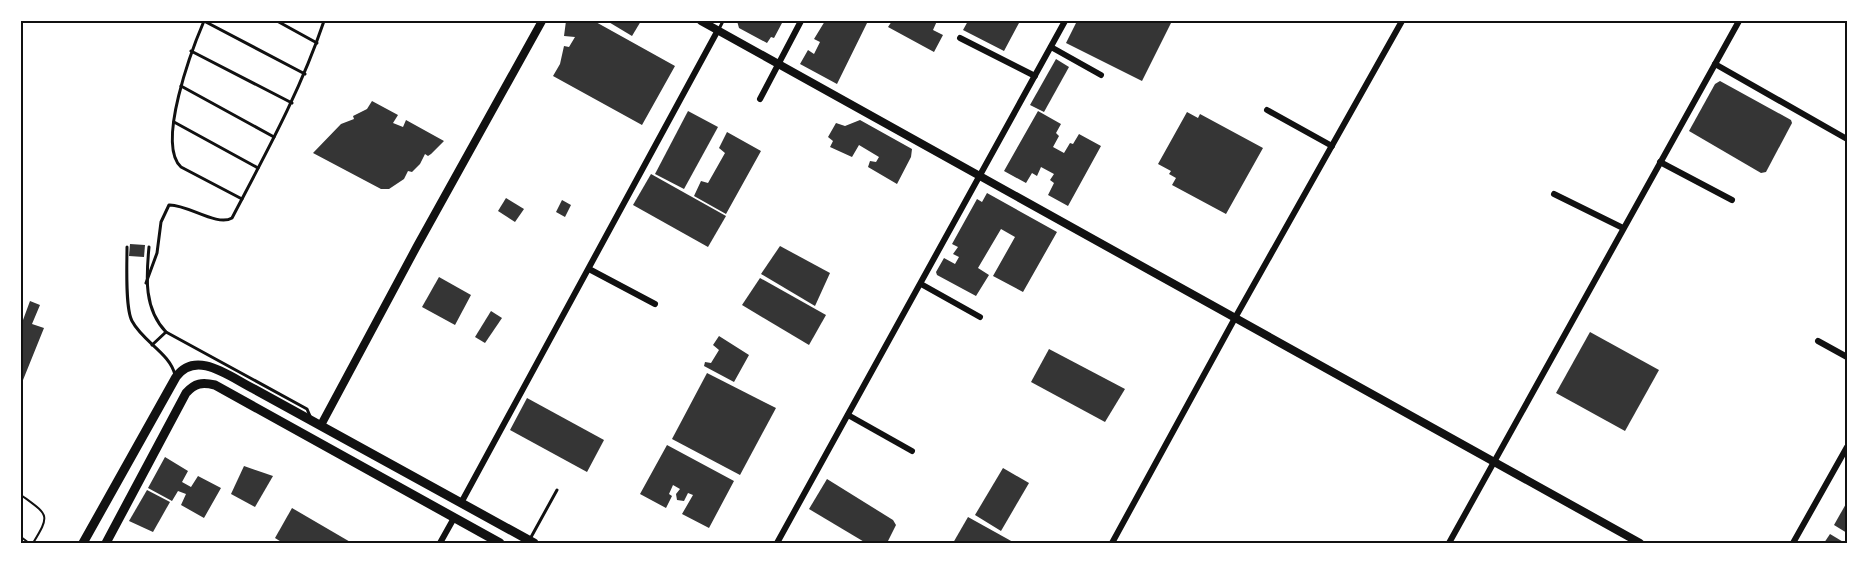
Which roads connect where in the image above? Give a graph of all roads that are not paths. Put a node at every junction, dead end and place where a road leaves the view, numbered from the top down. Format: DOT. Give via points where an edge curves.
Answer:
graph roads {
  1 [pos="204,21"];
  2 [pos="277,21"];
  3 [pos="324,21"];
  4 [pos="543,21"];
  5 [pos="701,21"];
  6 [pos="723,21"];
  7 [pos="801,21"];
  8 [pos="1065,21"];
  9 [pos="1402,21"];
  10 [pos="1739,21"];
  11 [pos="718,30"];
  12 [pos="960,38"];
  13 [pos="317,42"];
  14 [pos="1051,47"];
  15 [pos="191,51"];
  16 [pos="778,64"];
  17 [pos="1715,64"];
  18 [pos="305,74"];
  19 [pos="1101,75"];
  20 [pos="1035,76"];
  21 [pos="181,86"];
  22 [pos="760,99"];
  23 [pos="292,103"];
  24 [pos="1267,110"];
  25 [pos="174,122"];
  26 [pos="274,137"];
  27 [pos="1847,139"];
  28 [pos="1332,146"];
  29 [pos="1660,162"];
  30 [pos="258,168"];
  31 [pos="980,176"];
  32 [pos="1554,194"];
  33 [pos="242,199"];
  34 [pos="1732,200"];
  35 [pos="1623,228"];
  36 [pos="126,247"];
  37 [pos="149,248"];
  38 [pos="589,269"];
  39 [pos="147,283"];
  40 [pos="921,284"];
  41 [pos="655,303"];
  42 [pos="980,317"];
  43 [pos="1235,318"];
  44 [pos="166,333"];
  45 [pos="1818,341"];
  46 [pos="152,345"];
  47 [pos="1847,357"];
  48 [pos="176,377"];
  49 [pos="848,415"];
  50 [pos="316,423"];
  51 [pos="1847,447"];
  52 [pos="912,451"];
  53 [pos="1493,461"];
  54 [pos="557,490"];
  55 [pos="461,503"];
  56 [pos="454,518"];
  57 [pos="532,542"];
  58 [pos="83,543"];
  59 [pos="106,543"];
  60 [pos="440,543"];
  61 [pos="500,543"];
  62 [pos="777,543"];
  63 [pos="1112,543"];
  64 [pos="1449,543"];
  65 [pos="1640,543"];
  66 [pos="1793,543"];
  1 -- 15 [label="lane"];
  1 -- 18 [label="lane"];
  2 -- 13 [label="lane"];
  3 -- 13 [label="lane"];
  4 -- 50 [label="street"];
  5 -- 11 [label="street"];
  6 -- 11 [label="lane"];
  7 -- 16 [label="street"];
  8 -- 14 [label="street"];
  9 -- 28 [label="street"];
  10 -- 17 [label="street"];
  11 -- 16 [label="street"];
  11 -- 38 [label="street"];
  12 -- 20 [label="street"];
  13 -- 18 [label="lane"];
  14 -- 19 [label="street"];
  14 -- 20 [label="street"];
  15 -- 21 [label="lane"];
  15 -- 23 [label="lane"];
  16 -- 22 [label="street"];
  16 -- 31 [label="street"];
  17 -- 27 [label="street"];
  17 -- 29 [label="street"];
  18 -- 23 [label="lane"];
  20 -- 31 [label="street"];
  21 -- 25 [label="lane"];
  21 -- 26 [label="lane"];
  23 -- 26 [label="lane"];
  24 -- 28 [label="street"];
  25 -- 30 [label="lane"];
  25 -- 33 [label="lane" via="175,161"];
  26 -- 30 [label="lane"];
  28 -- 43 [label="street"];
  29 -- 34 [label="street"];
  29 -- 35 [label="street"];
  30 -- 33 [label="lane"];
  31 -- 40 [label="street"];
  31 -- 43 [label="street"];
  32 -- 35 [label="street"];
  33 -- 39 [label="lane" via="228,221 177,204 169,205 161,222"];
  35 -- 53 [label="street"];
  36 -- 46 [label="lane" via="131,319"];
  37 -- 39 [label="lane"];
  38 -- 41 [label="street"];
  38 -- 55 [label="street"];
  39 -- 44 [label="lane" via="150,308"];
  40 -- 42 [label="street"];
  40 -- 49 [label="street"];
  43 -- 53 [label="street"];
  43 -- 63 [label="street"];
  44 -- 46 [label="lane"];
  44 -- 50 [label="lane" via="307,409"];
  45 -- 47 [label="street"];
  46 -- 48 [label="lane" via="173,365"];
  48 -- 50 [label="main road" via="187,366 207,366"];
  48 -- 58 [label="main road"];
  49 -- 52 [label="street"];
  49 -- 62 [label="street"];
  50 -- 55 [label="main road"];
  51 -- 66 [label="street"];
  53 -- 64 [label="street"];
  53 -- 65 [label="street"];
  54 -- 57 [label="lane"];
  55 -- 57 [label="main road"];
  56 -- 59 [label="main road" via="215,385 203,382 186,393"];
  56 -- 60 [label="street"];
  56 -- 61 [label="main road"];
}
